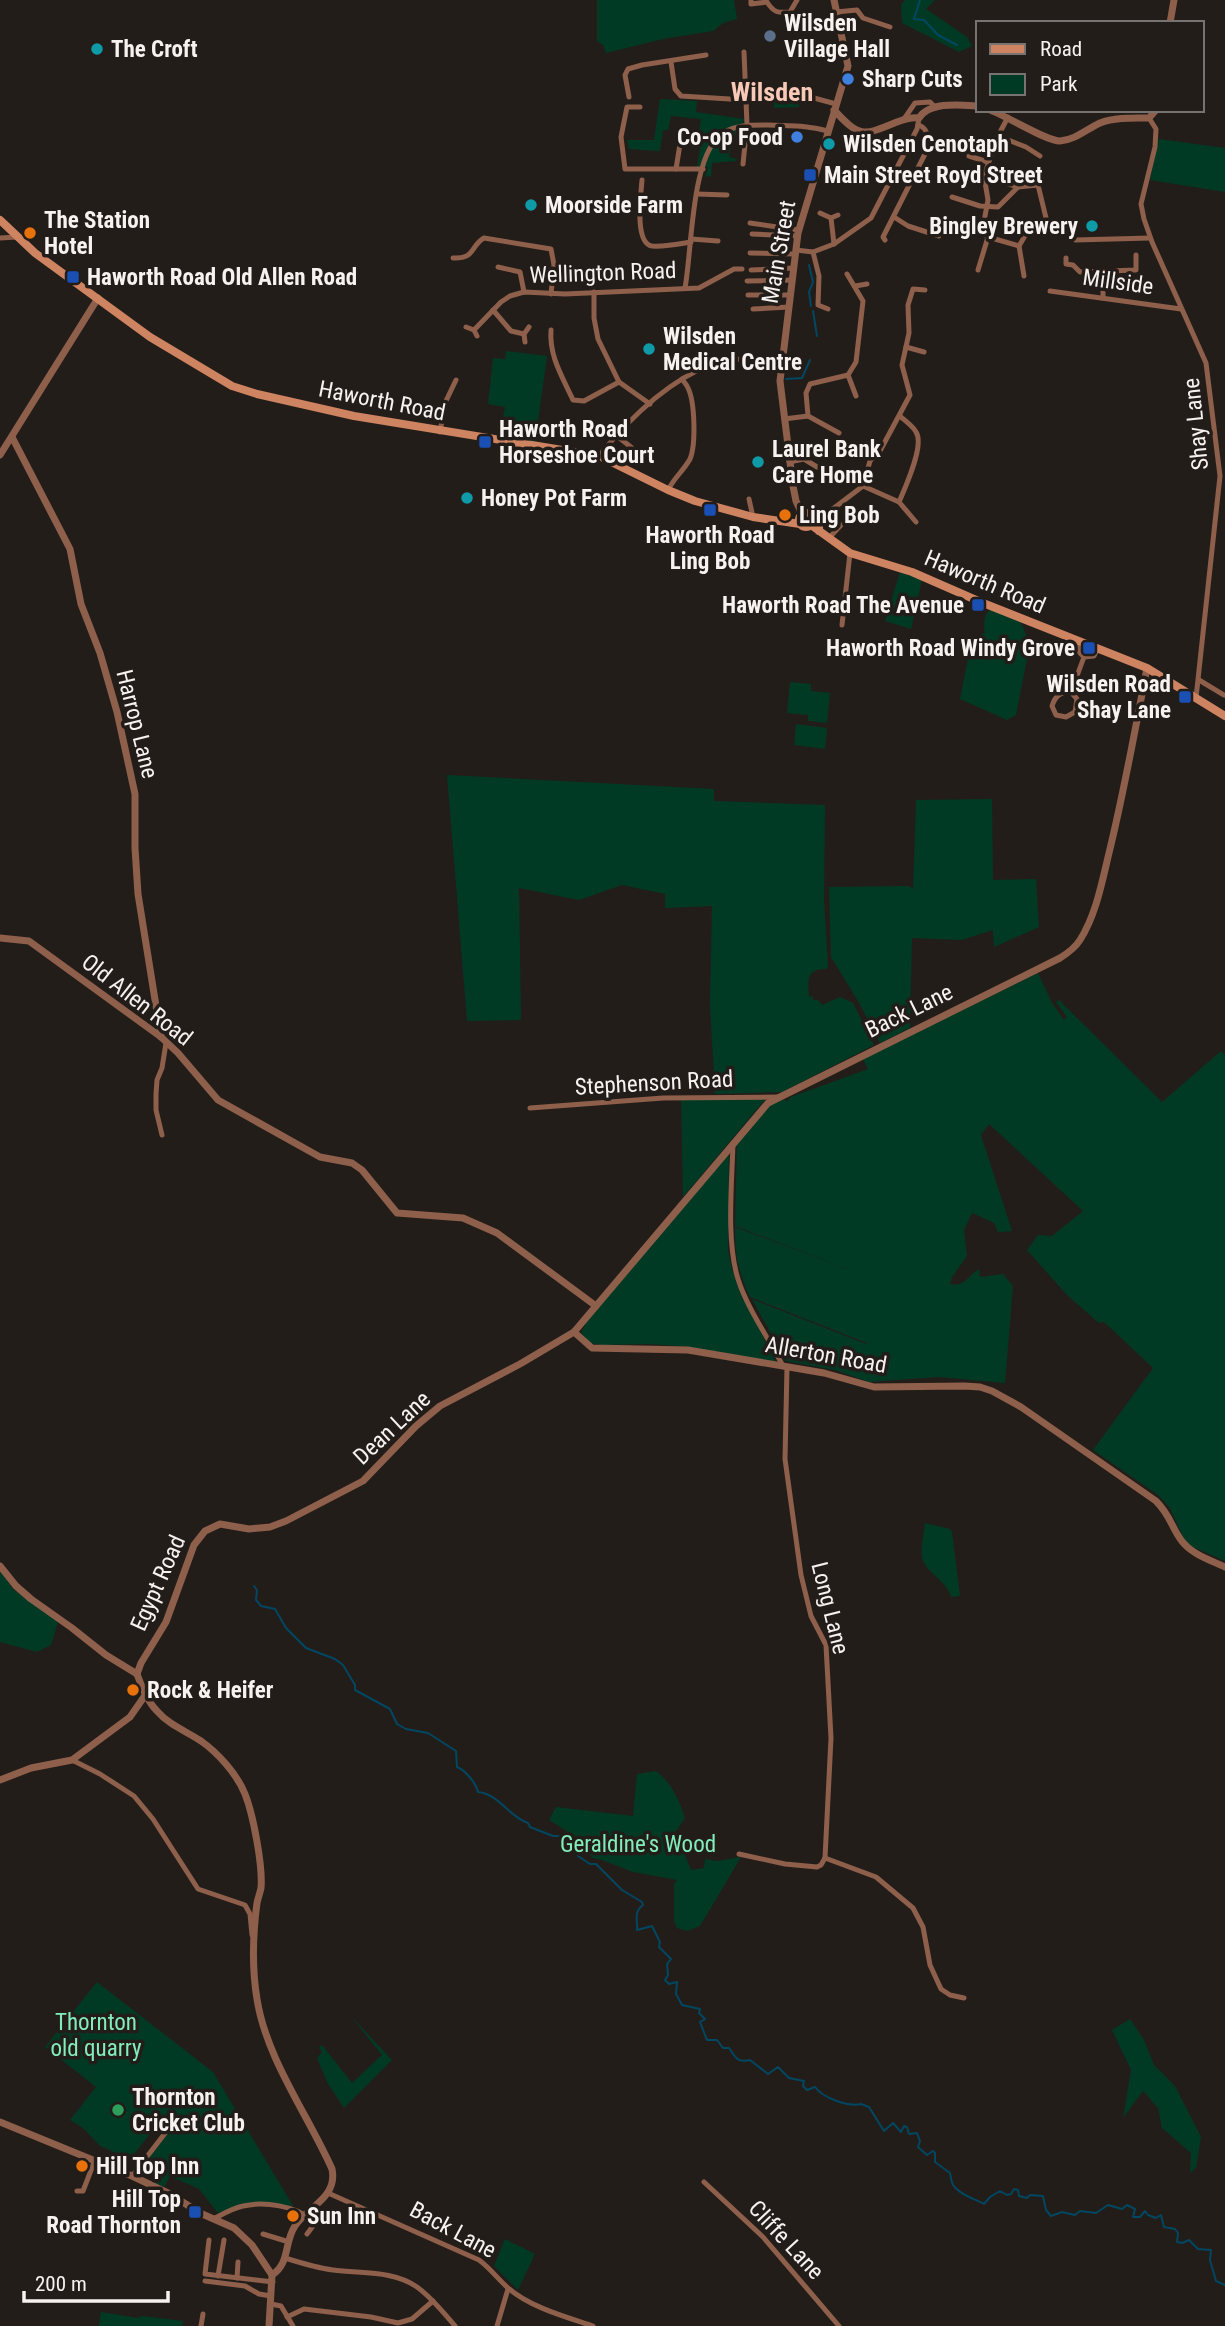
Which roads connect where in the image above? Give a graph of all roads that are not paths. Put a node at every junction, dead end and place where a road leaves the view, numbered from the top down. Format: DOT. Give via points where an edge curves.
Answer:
graph roads {
  1 [pos="751,0"];
  2 [pos="797,0"];
  3 [pos="834,0"];
  4 [pos="1174,0"];
  5 [pos="836,12"];
  6 [pos="1170,21"];
  7 [pos="890,27"];
  8 [pos="744,52"];
  9 [pos="706,55"];
  10 [pos="671,62"];
  11 [pos="629,97"];
  12 [pos="814,98"];
  13 [pos="746,100"];
  14 [pos="976,106"];
  15 [pos="640,107"];
  16 [pos="835,107"];
  17 [pos="936,108"];
  18 [pos="995,112"];
  19 [pos="1154,112"];
  20 [pos="1007,117"];
  21 [pos="1149,118"];
  22 [pos="904,119"];
  23 [pos="919,122"];
  24 [pos="747,125"];
  25 [pos="828,131"];
  26 [pos="998,136"];
  27 [pos="681,138"];
  28 [pos="969,156"];
  29 [pos="1036,156"];
  30 [pos="988,162"];
  31 [pos="743,164"];
  32 [pos="676,169"];
  33 [pos="703,169"];
  34 [pos="984,176"];
  35 [pos="642,180"];
  36 [pos="1018,187"];
  37 [pos="697,194"];
  38 [pos="727,195"];
  39 [pos="952,197"];
  40 [pos="988,207"];
  41 [pos="820,213"];
  42 [pos="838,215"];
  43 [pos="831,218"];
  44 [pos="894,218"];
  45 [pos="0,220"];
  46 [pos="750,223"];
  47 [pos="769,226"];
  48 [pos="798,233"];
  49 [pos="752,234"];
  50 [pos="769,235"];
  51 [pos="939,236"];
  52 [pos="18,237"];
  53 [pos="988,237"];
  54 [pos="0,238"];
  55 [pos="1150,238"];
  56 [pos="885,240"];
  57 [pos="1074,240"];
  58 [pos="691,241"];
  59 [pos="718,241"];
  60 [pos="834,244"];
  61 [pos="1019,246"];
  62 [pos="795,252"];
  63 [pos="813,252"];
  64 [pos="750,253"];
  65 [pos="1136,256"];
  66 [pos="453,258"];
  67 [pos="1066,258"];
  68 [pos="514,259"];
  69 [pos="498,267"];
  70 [pos="794,268"];
  71 [pos="742,269"];
  72 [pos="512,270"];
  73 [pos="751,270"];
  74 [pos="978,270"];
  75 [pos="1103,272"];
  76 [pos="847,274"];
  77 [pos="1024,275"];
  78 [pos="793,280"];
  79 [pos="747,281"];
  80 [pos="867,284"];
  81 [pos="855,286"];
  82 [pos="685,288"];
  83 [pos="925,290"];
  84 [pos="1050,291"];
  85 [pos="524,292"];
  86 [pos="594,292"];
  87 [pos="551,293"];
  88 [pos="748,295"];
  89 [pos="791,295"];
  90 [pos="98,298"];
  91 [pos="1103,298"];
  92 [pos="789,307"];
  93 [pos="754,309"];
  94 [pos="828,309"];
  95 [pos="1181,309"];
  96 [pos="493,310"];
  97 [pos="466,327"];
  98 [pos="529,327"];
  99 [pos="551,330"];
  100 [pos="524,334"];
  101 [pos="525,342"];
  102 [pos="906,347"];
  103 [pos="924,352"];
  104 [pos="782,359"];
  105 [pos="848,375"];
  106 [pos="682,379"];
  107 [pos="456,380"];
  108 [pos="619,383"];
  109 [pos="856,396"];
  110 [pos="650,404"];
  111 [pos="808,416"];
  112 [pos="900,416"];
  113 [pos="784,419"];
  114 [pos="440,432"];
  115 [pos="839,433"];
  116 [pos="616,435"];
  117 [pos="12,437"];
  118 [pos="632,448"];
  119 [pos="0,456"];
  120 [pos="599,456"];
  121 [pos="789,461"];
  122 [pos="817,467"];
  123 [pos="863,486"];
  124 [pos="668,490"];
  125 [pos="749,499"];
  126 [pos="898,502"];
  127 [pos="802,514"];
  128 [pos="823,514"];
  129 [pos="754,517"];
  130 [pos="916,522"];
  131 [pos="800,524"];
  132 [pos="815,525"];
  133 [pos="841,525"];
  134 [pos="829,538"];
  135 [pos="850,553"];
  136 [pos="842,625"];
  137 [pos="1081,641"];
  138 [pos="1098,648"];
  139 [pos="1084,657"];
  140 [pos="1147,668"];
  141 [pos="1199,680"];
  142 [pos="1071,692"];
  143 [pos="1224,695"];
  144 [pos="1196,698"];
  145 [pos="1225,716"];
  146 [pos="0,938"];
  147 [pos="163,1040"];
  148 [pos="779,1097"];
  149 [pos="530,1108"];
  150 [pos="162,1135"];
  151 [pos="733,1143"];
  152 [pos="596,1307"];
  153 [pos="574,1332"];
  154 [pos="785,1366"];
  155 [pos="229,1525"];
  156 [pos="0,1566"];
  157 [pos="1225,1567"];
  158 [pos="137,1674"];
  159 [pos="146,1694"];
  160 [pos="72,1760"];
  161 [pos="0,1780"];
  162 [pos="739,1854"];
  163 [pos="825,1858"];
  164 [pos="255,1940"];
  165 [pos="964,1998"];
  166 [pos="0,2122"];
  167 [pos="166,2132"];
  168 [pos="95,2160"];
  169 [pos="132,2176"];
  170 [pos="704,2182"];
  171 [pos="82,2192"];
  172 [pos="328,2193"];
  173 [pos="306,2214"];
  174 [pos="213,2219"];
  175 [pos="264,2234"];
  176 [pos="307,2234"];
  177 [pos="209,2240"];
  178 [pos="224,2240"];
  179 [pos="289,2242"];
  180 [pos="285,2258"];
  181 [pos="239,2262"];
  182 [pos="218,2276"];
  183 [pos="205,2278"];
  184 [pos="237,2278"];
  185 [pos="272,2279"];
  186 [pos="508,2289"];
  187 [pos="271,2300"];
  188 [pos="433,2301"];
  189 [pos="203,2314"];
  190 [pos="287,2317"];
  191 [pos="390,2324"];
  192 [pos="201,2326"];
  193 [pos="269,2326"];
  194 [pos="293,2326"];
  195 [pos="455,2326"];
  196 [pos="497,2326"];
  197 [pos="593,2326"];
  198 [pos="839,2326"];
  1 -- 2 [label="street" via="751,4 767,2 775,13 790,12"];
  3 -- 5 [label="street, Main Street"];
  4 -- 6 [label="street"];
  5 -- 7 [label="street" via="857,10 863,18"];
  5 -- 16 [label="street, Main Street" via="848,66"];
  8 -- 13 [label="street"];
  9 -- 10 [label="street"];
  10 -- 11 [label="street" via="628,69"];
  10 -- 13 [label="street" via="675,89 681,96"];
  12 -- 16 [label="street"];
  13 -- 24 [label="street"];
  14 -- 17 [label="street"];
  15 -- 32 [label="street" via="627,107 621,137 625,169"];
  16 -- 22 [label="street" via="858,132 873,132"];
  16 -- 25 [label="street, Main Street"];
  17 -- 22 [label="street" via="930,102 915,103"];
  17 -- 23 [label="street" via="926,111"];
  18 -- 20 [label="street"];
  19 -- 21 [label="street"];
  20 -- 21 [label="street" via="1060,141 1102,122"];
  20 -- 26 [label="street"];
  21 -- 55 [label="street, Shay Lane" via="1156,130 1155,147 1142,205"];
  22 -- 23 [label="street"];
  23 -- 44 [label="street" via="927,132 928,145"];
  23 -- 60 [label="street" via="871,218"];
  24 -- 25 [label="street" via="812,126"];
  24 -- 31 [label="street"];
  24 -- 33 [label="street" via="718,137"];
  25 -- 48 [label="street, Main Street"];
  26 -- 29 [label="street"];
  26 -- 30 [label="street"];
  27 -- 32 [label="street"];
  28 -- 30 [label="street"];
  30 -- 34 [label="street"];
  32 -- 33 [label="street"];
  33 -- 37 [label="street"];
  34 -- 36 [label="street"];
  34 -- 40 [label="street"];
  35 -- 58 [label="street" via="643,241 656,246"];
  36 -- 40 [label="street" via="998,207"];
  36 -- 61 [label="street" via="1038,185 1047,222 1029,229"];
  37 -- 38 [label="street"];
  37 -- 58 [label="street"];
  39 -- 40 [label="street"];
  40 -- 53 [label="street" via="982,229"];
  41 -- 43 [label="street"];
  42 -- 43 [label="street"];
  43 -- 60 [label="street"];
  44 -- 51 [label="street"];
  44 -- 56 [label="street"];
  45 -- 52 [label="main road, Haworth Road"];
  46 -- 47 [label="street"];
  47 -- 48 [label="street"];
  47 -- 50 [label="street"];
  48 -- 50 [label="street"];
  48 -- 62 [label="street, Main Street"];
  49 -- 50 [label="street"];
  52 -- 54 [label="street"];
  52 -- 90 [label="main road, Haworth Road"];
  53 -- 61 [label="street"];
  53 -- 74 [label="street"];
  55 -- 57 [label="street"];
  55 -- 95 [label="street, Shay Lane"];
  58 -- 59 [label="street"];
  58 -- 82 [label="street"];
  60 -- 63 [label="street"];
  61 -- 77 [label="street"];
  62 -- 63 [label="street"];
  62 -- 64 [label="street"];
  62 -- 70 [label="street, Main Street"];
  63 -- 94 [label="street" via="819,276 818,305"];
  65 -- 75 [label="street" via="1136,270 1123,275"];
  66 -- 87 [label="street" via="468,256 484,238 551,249"];
  67 -- 75 [label="street" via="1066,264 1080,272"];
  68 -- 72 [label="street"];
  69 -- 72 [label="street"];
  70 -- 73 [label="street"];
  70 -- 78 [label="street, Main Street"];
  71 -- 82 [label="street, Wellington Road" via="699,288"];
  72 -- 85 [label="street" via="522,274"];
  75 -- 91 [label="street"];
  76 -- 81 [label="street"];
  78 -- 79 [label="street"];
  78 -- 89 [label="street, Main Street"];
  80 -- 81 [label="street"];
  81 -- 105 [label="street" via="863,301 856,362"];
  82 -- 86 [label="street, Wellington Road"];
  83 -- 102 [label="street" via="913,289"];
  84 -- 91 [label="street, Millside"];
  85 -- 87 [label="street, Wellington Road"];
  85 -- 96 [label="street, Wellington Road" via="510,296"];
  86 -- 87 [label="street, Wellington Road"];
  86 -- 108 [label="street" via="598,339"];
  88 -- 89 [label="street"];
  89 -- 92 [label="street, Main Street"];
  90 -- 114 [label="main road, Haworth Road" via="150,337 232,386 315,408"];
  90 -- 117 [label="street"];
  91 -- 95 [label="street, Millside"];
  92 -- 93 [label="street"];
  92 -- 104 [label="street, Main Street"];
  95 -- 141 [label="street, Shay Lane" via="1206,363 1220,476"];
  96 -- 97 [label="street, Wellington Road" via="475,333"];
  96 -- 100 [label="street" via="511,331"];
  98 -- 100 [label="street"];
  99 -- 108 [label="street" via="553,358 573,400 584,401"];
  100 -- 101 [label="street"];
  102 -- 103 [label="street"];
  102 -- 112 [label="street" via="902,365 910,395"];
  104 -- 106 [label="street" via="714,363"];
  104 -- 113 [label="street, Main Street"];
  105 -- 109 [label="street"];
  105 -- 111 [label="street" via="810,384"];
  106 -- 110 [label="street"];
  106 -- 124 [label="street" via="689,389 694,423 692,451"];
  107 -- 114 [label="street" via="445,403"];
  108 -- 110 [label="street"];
  110 -- 116 [label="street"];
  111 -- 113 [label="street"];
  111 -- 115 [label="street"];
  112 -- 123 [label="street" via="870,461"];
  112 -- 126 [label="street" via="919,440"];
  113 -- 121 [label="street, Main Street"];
  114 -- 120 [label="main road, Haworth Road"];
  116 -- 118 [label="street"];
  116 -- 120 [label="street"];
  117 -- 119 [label="street"];
  117 -- 147 [label="street, Harrop Lane" via="70,549 82,604 117,712 135,794 138,894"];
  120 -- 124 [label="main road, Haworth Road"];
  121 -- 122 [label="street" via="804,459"];
  121 -- 127 [label="street, Main Street"];
  123 -- 126 [label="street"];
  123 -- 128 [label="street"];
  124 -- 129 [label="main road, Haworth Road"];
  125 -- 129 [label="street"];
  126 -- 130 [label="street"];
  127 -- 131 [label="main road"];
  127 -- 132 [label="main road, Haworth Road" via="810,514"];
  128 -- 132 [label="main road"];
  129 -- 131 [label="main road, Haworth Road"];
  131 -- 132 [label="main road, Haworth Road"];
  132 -- 134 [label="main road, Haworth Road"];
  133 -- 134 [label="street"];
  134 -- 135 [label="main road, Haworth Road"];
  135 -- 136 [label="street"];
  135 -- 137 [label="main road, Haworth Road" via="912,572"];
  137 -- 138 [label="main road, Haworth Road"];
  137 -- 139 [label="street" via="1078,651"];
  138 -- 139 [label="street" via="1094,656"];
  138 -- 140 [label="main road, Haworth Road"];
  139 -- 142 [label="street"];
  140 -- 144 [label="main road, Haworth Road"];
  140 -- 148 [label="street, Back Lane" via="1102,885 1079,941 1060,958"];
  141 -- 143 [label="street"];
  141 -- 144 [label="street, Shay Lane"];
  142 -- 142 [label="street" via="1077,699 1074,712 1066,717 1056,715 1055,698"];
  144 -- 145 [label="main road, Haworth Road"];
  146 -- 147 [label="street, Old Allen Road" via="29,942"];
  147 -- 150 [label="street" via="156,1094"];
  147 -- 152 [label="street, Old Allen Road" via="218,1100 320,1157 352,1163 397,1213 463,1218 497,1233"];
  148 -- 149 [label="street, Stephenson Road" via="663,1098"];
  148 -- 151 [label="street, Back Lane" via="768,1103"];
  151 -- 152 [label="street, Back Lane"];
  151 -- 154 [label="street" via="734,1266"];
  152 -- 153 [label="street, Back Lane"];
  153 -- 154 [label="street, Allerton Road" via="592,1348 688,1350"];
  153 -- 155 [label="street, Dean Lane" via="440,1406 356,1485 270,1527"];
  154 -- 157 [label="street, Allerton Road" via="874,1387 964,1386 992,1391 1156,1501 1189,1549"];
  154 -- 163 [label="street, Long Lane" via="785,1458 801,1574 811,1616 826,1645 831,1738"];
  155 -- 158 [label="street, Egypt Road" via="211,1527 198,1537 166,1622"];
  156 -- 158 [label="street" via="31,1599"];
  158 -- 159 [label="street"];
  159 -- 160 [label="street" via="130,1717"];
  159 -- 164 [label="street" via="159,1714 218,1757 246,1795 260,1868"];
  160 -- 161 [label="street"];
  160 -- 164 [label="street" via="134,1796 198,1889 245,1905"];
  162 -- 163 [label="street" via="817,1867"];
  163 -- 165 [label="street" via="876,1877 914,1908 941,1989"];
  164 -- 172 [label="street" via="258,2007 282,2070 332,2169"];
  166 -- 168 [label="street"];
  167 -- 169 [label="street"];
  168 -- 169 [label="street"];
  168 -- 171 [label="street"];
  169 -- 174 [label="street"];
  170 -- 198 [label="street, Cliffe Lane" via="763,2237"];
  172 -- 173 [label="street"];
  172 -- 186 [label="street, Back Lane" via="479,2260"];
  173 -- 174 [label="street" via="278,2206 245,2206"];
  173 -- 176 [label="street" via="313,2220"];
  173 -- 179 [label="street" via="292,2230"];
  174 -- 185 [label="street" via="245,2237"];
  175 -- 179 [label="street"];
  177 -- 183 [label="street"];
  178 -- 182 [label="street"];
  179 -- 180 [label="street"];
  180 -- 185 [label="street"];
  180 -- 188 [label="street" via="328,2270 396,2278 416,2286"];
  181 -- 184 [label="street"];
  182 -- 183 [label="street"];
  182 -- 184 [label="street"];
  183 -- 187 [label="street" via="245,2286"];
  184 -- 185 [label="street"];
  185 -- 187 [label="street"];
  186 -- 196 [label="street"];
  186 -- 197 [label="street, Back Lane"];
  187 -- 190 [label="street"];
  187 -- 193 [label="street"];
  188 -- 191 [label="street" via="412,2319"];
  188 -- 195 [label="street"];
  189 -- 192 [label="street"];
  190 -- 191 [label="street" via="304,2309"];
  190 -- 194 [label="street"];
}
